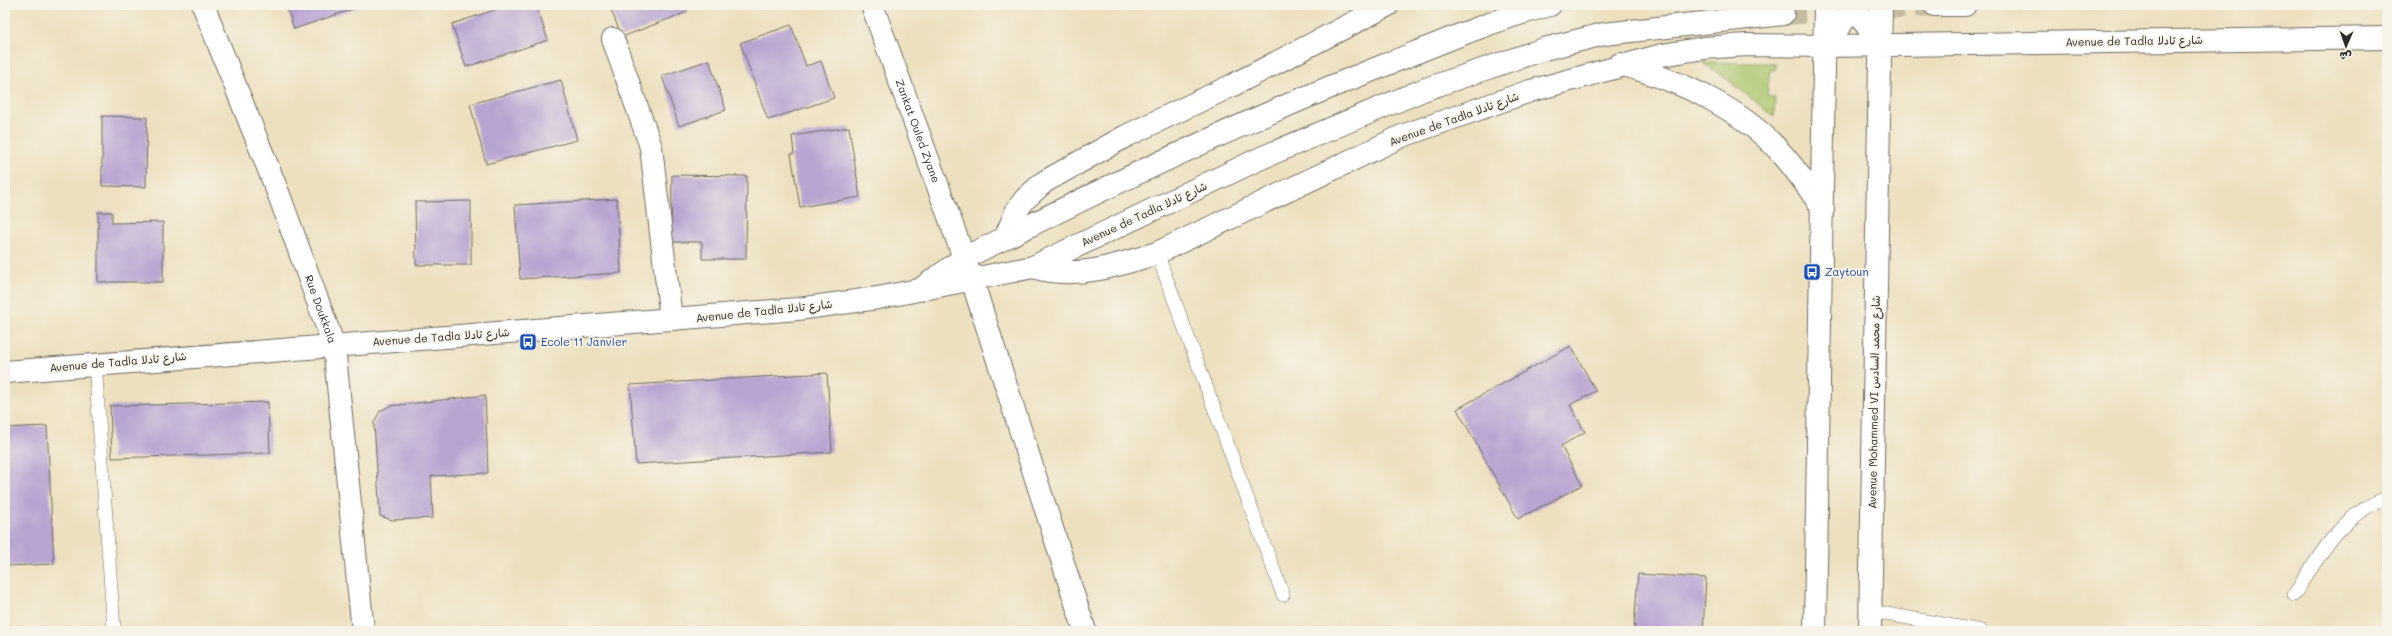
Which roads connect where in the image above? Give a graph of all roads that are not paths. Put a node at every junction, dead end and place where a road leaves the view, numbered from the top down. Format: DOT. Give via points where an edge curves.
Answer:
graph roads {
  1 [pos="203,5"];
  2 [pos="872,5"];
  3 [pos="1388,5"];
  4 [pos="1550,5"];
  5 [pos="1825,5"];
  6 [pos="1881,5"];
  7 [pos="1935,5"];
  8 [pos="1965,5"];
  9 [pos="1854,6"];
  10 [pos="1783,14"];
  11 [pos="2387,38"];
  12 [pos="614,39"];
  13 [pos="1825,46"];
  14 [pos="1881,46"];
  15 [pos="1620,64"];
  16 [pos="1823,209"];
  17 [pos="1005,238"];
  18 [pos="1157,254"];
  19 [pos="964,258"];
  20 [pos="1033,266"];
  21 [pos="972,280"];
  22 [pos="924,287"];
  23 [pos="671,320"];
  24 [pos="334,346"];
  25 [pos="95,363"];
  26 [pos="5,372"];
  27 [pos="2387,498"];
  28 [pos="1283,595"];
  29 [pos="2294,595"];
  30 [pos="1870,621"];
  31 [pos="114,631"];
  32 [pos="363,631"];
  33 [pos="1085,631"];
  34 [pos="1815,631"];
  35 [pos="1981,631"];
  1 -- 24 [label="main road, Rue Doukkala" via="279,195"];
  2 -- 19 [label="main road, Zankat Ouled Zyane"];
  3 -- 17 [label="main road" via="1233,85 1126,136 1044,182 1017,210"];
  4 -- 17 [label="main road, Avenue de Tadla شارع تادلا" via="1507,16 1310,94 1190,147"];
  5 -- 13 [label="main road"];
  6 -- 14 [label="main road, Avenue Mohammed VI شارع محمد السادس"];
  7 -- 8 [label="main road"];
  9 -- 13 [label="main road"];
  9 -- 14 [label="main road"];
  10 -- 20 [label="main road, Avenue de Tadla شارع تادلا" via="1604,34 1536,51 1423,90 1268,155"];
  11 -- 14 [label="main road, Avenue de Tadla شارع تادلا"];
  12 -- 23 [label="main road" via="651,147"];
  13 -- 14 [label="main road, Avenue de Tadla شارع تادلا"];
  13 -- 15 [label="main road, Avenue de Tadla شارع تادلا" via="1746,45 1704,48"];
  13 -- 16 [label="main road"];
  14 -- 30 [label="main road, Avenue Mohammed VI شارع محمد السادس"];
  15 -- 16 [label="main road" via="1690,88 1723,106 1782,154"];
  15 -- 18 [label="main road, Avenue de Tadla شارع تادلا" via="1530,91 1402,136"];
  16 -- 34 [label="main road"];
  17 -- 19 [label="main road, Avenue de Tadla شارع تادلا"];
  18 -- 20 [label="main road, Avenue de Tadla شارع تادلا" via="1117,266 1088,271 1048,272"];
  18 -- 28 [label="lane"];
  19 -- 21 [label="main road, Zankat Ouled Zyane"];
  19 -- 22 [label="main road, Avenue de Tadla شارع تادلا"];
  20 -- 21 [label="main road, Avenue de Tadla شارع تادلا"];
  21 -- 22 [label="main road, Avenue de Tadla شارع تادلا"];
  21 -- 33 [label="main road, Zankat Ouled Zyane"];
  22 -- 23 [label="main road, Avenue de Tadla شارع تادلا" via="878,298 798,309"];
  23 -- 24 [label="main road, Avenue de Tadla شارع تادلا"];
  24 -- 25 [label="main road, Avenue de Tadla شارع تادلا"];
  24 -- 32 [label="main road, Rue Doukkala"];
  25 -- 26 [label="main road, Avenue de Tadla شارع تادلا"];
  25 -- 31 [label="lane"];
  27 -- 29 [label="lane" via="2360,511 2339,528"];
  30 -- 35 [label="lane"];
}
